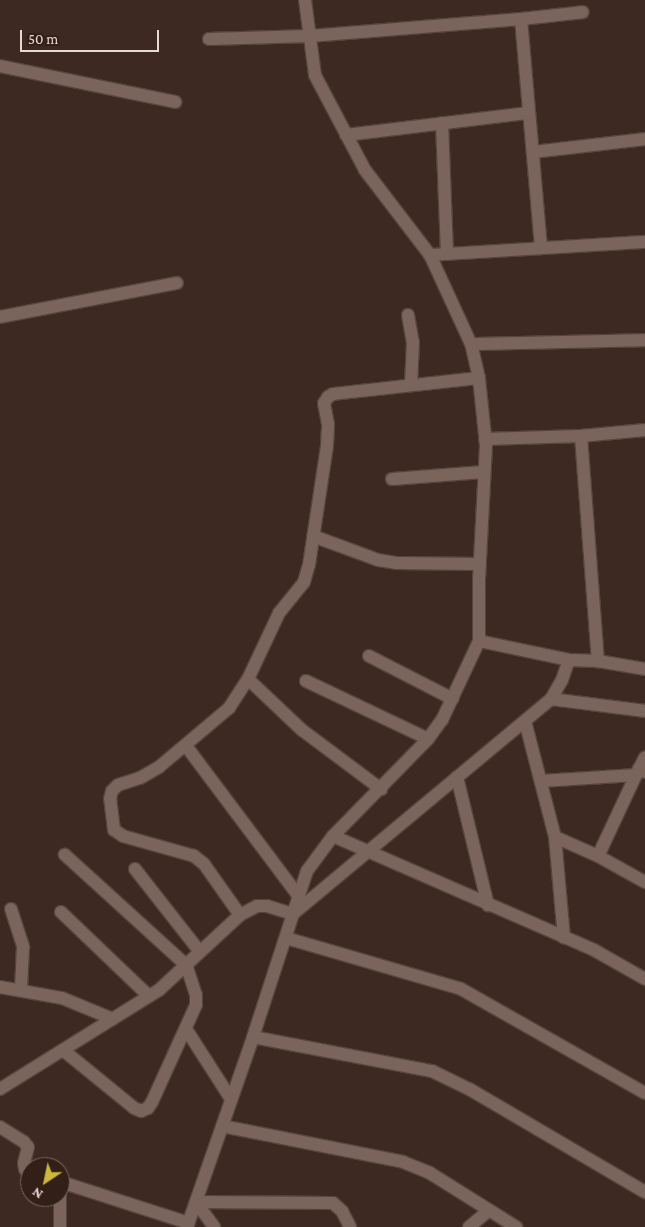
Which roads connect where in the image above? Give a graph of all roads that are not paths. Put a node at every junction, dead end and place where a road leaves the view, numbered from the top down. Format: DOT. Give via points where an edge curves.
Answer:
graph roads {
  1 [pos="305,0"];
  2 [pos="583,12"];
  3 [pos="521,19"];
  4 [pos="310,36"];
  5 [pos="208,39"];
  6 [pos="0,66"];
  7 [pos="175,102"];
  8 [pos="529,113"];
  9 [pos="442,123"];
  10 [pos="346,135"];
  11 [pos="645,139"];
  12 [pos="533,152"];
  13 [pos="645,242"];
  14 [pos="541,248"];
  15 [pos="447,254"];
  16 [pos="430,255"];
  17 [pos="177,283"];
  18 [pos="408,315"];
  19 [pos="0,317"];
  20 [pos="645,340"];
  21 [pos="471,344"];
  22 [pos="479,378"];
  23 [pos="411,385"];
  24 [pos="645,430"];
  25 [pos="581,436"];
  26 [pos="485,439"];
  27 [pos="484,472"];
  28 [pos="392,479"];
  29 [pos="313,536"];
  30 [pos="480,564"];
  31 [pos="479,642"];
  32 [pos="369,656"];
  33 [pos="569,660"];
  34 [pos="598,661"];
  35 [pos="645,670"];
  36 [pos="248,679"];
  37 [pos="306,681"];
  38 [pos="453,699"];
  39 [pos="551,699"];
  40 [pos="645,711"];
  41 [pos="525,721"];
  42 [pos="428,739"];
  43 [pos="186,746"];
  44 [pos="645,757"];
  45 [pos="640,772"];
  46 [pos="458,777"];
  47 [pos="541,781"];
  48 [pos="381,788"];
  49 [pos="333,836"];
  50 [pos="555,837"];
  51 [pos="368,852"];
  52 [pos="64,855"];
  53 [pos="598,856"];
  54 [pos="134,869"];
  55 [pos="645,882"];
  56 [pos="298,895"];
  57 [pos="488,905"];
  58 [pos="11,909"];
  59 [pos="61,912"];
  60 [pos="293,914"];
  61 [pos="240,915"];
  62 [pos="286,938"];
  63 [pos="564,938"];
  64 [pos="200,952"];
  65 [pos="186,965"];
  66 [pos="645,979"];
  67 [pos="0,986"];
  68 [pos="21,990"];
  69 [pos="149,996"];
  70 [pos="113,1019"];
  71 [pos="186,1029"];
  72 [pos="253,1038"];
  73 [pos="63,1050"];
  74 [pos="0,1089"];
  75 [pos="645,1093"];
  76 [pos="232,1099"];
  77 [pos="222,1126"];
  78 [pos="0,1127"];
  79 [pos="26,1157"];
  80 [pos="70,1185"];
  81 [pos="645,1192"];
  82 [pos="196,1202"];
  83 [pos="60,1207"];
  84 [pos="489,1210"];
  85 [pos="188,1225"];
  86 [pos="60,1227"];
  87 [pos="214,1227"];
  88 [pos="350,1227"];
  89 [pos="469,1227"];
  90 [pos="516,1227"];
  1 -- 4 [label="street"];
  2 -- 3 [label="street"];
  3 -- 4 [label="street"];
  3 -- 8 [label="street"];
  4 -- 5 [label="street"];
  4 -- 10 [label="street" via="315,75"];
  6 -- 7 [label="street"];
  8 -- 9 [label="street"];
  8 -- 12 [label="street"];
  9 -- 10 [label="street"];
  9 -- 15 [label="street"];
  10 -- 16 [label="street" via="366,170"];
  11 -- 12 [label="street"];
  12 -- 14 [label="street"];
  13 -- 14 [label="street"];
  14 -- 15 [label="street"];
  15 -- 16 [label="street"];
  16 -- 21 [label="street"];
  17 -- 19 [label="street"];
  18 -- 23 [label="street" via="413,342"];
  20 -- 21 [label="street"];
  21 -- 22 [label="street"];
  22 -- 23 [label="street"];
  22 -- 26 [label="street"];
  23 -- 29 [label="street" via="333,394 324,403 328,435"];
  24 -- 25 [label="street"];
  25 -- 26 [label="street"];
  25 -- 34 [label="street"];
  26 -- 27 [label="street"];
  27 -- 28 [label="street"];
  27 -- 30 [label="street"];
  29 -- 30 [label="street" via="378,560"];
  29 -- 36 [label="street" via="308,574 279,613"];
  30 -- 31 [label="street"];
  31 -- 33 [label="street"];
  31 -- 38 [label="street"];
  32 -- 38 [label="street"];
  33 -- 34 [label="street"];
  33 -- 39 [label="street"];
  34 -- 35 [label="street"];
  36 -- 43 [label="street" via="229,708"];
  36 -- 48 [label="street" via="302,730"];
  37 -- 42 [label="street"];
  38 -- 42 [label="street"];
  39 -- 40 [label="street"];
  39 -- 41 [label="street"];
  41 -- 46 [label="street"];
  41 -- 47 [label="street"];
  42 -- 48 [label="street"];
  43 -- 56 [label="street"];
  43 -- 61 [label="street" via="159,767 112,790 114,830 123,836 194,856 204,864"];
  44 -- 45 [label="street"];
  45 -- 47 [label="street"];
  45 -- 53 [label="street"];
  46 -- 51 [label="street"];
  46 -- 57 [label="street"];
  47 -- 50 [label="street"];
  48 -- 49 [label="street"];
  49 -- 51 [label="street"];
  49 -- 56 [label="street" via="307,870"];
  50 -- 53 [label="street"];
  50 -- 63 [label="street"];
  51 -- 57 [label="street"];
  51 -- 60 [label="street"];
  52 -- 65 [label="street"];
  53 -- 55 [label="street"];
  54 -- 64 [label="street"];
  56 -- 60 [label="street"];
  57 -- 63 [label="street"];
  58 -- 68 [label="street" via="23,947"];
  59 -- 69 [label="street"];
  60 -- 61 [label="street" via="257,906"];
  60 -- 62 [label="street"];
  61 -- 64 [label="street"];
  62 -- 72 [label="street"];
  62 -- 75 [label="street" via="461,989"];
  63 -- 66 [label="street" via="594,950"];
  64 -- 65 [label="street"];
  65 -- 69 [label="street"];
  65 -- 71 [label="street" via="196,1005"];
  67 -- 68 [label="street"];
  68 -- 70 [label="street" via="62,998"];
  69 -- 70 [label="street"];
  70 -- 73 [label="street"];
  71 -- 73 [label="street" via="152,1102 141,1110 134,1108"];
  71 -- 76 [label="street"];
  72 -- 76 [label="street"];
  72 -- 81 [label="street" via="432,1070"];
  73 -- 74 [label="street"];
  76 -- 77 [label="street"];
  77 -- 82 [label="street"];
  77 -- 84 [label="street" via="403,1162 430,1173"];
  78 -- 79 [label="street" via="24,1142 28,1147"];
  80 -- 85 [label="street"];
  82 -- 85 [label="street"];
  82 -- 87 [label="street"];
  82 -- 88 [label="street" via="333,1203 342,1211"];
  83 -- 86 [label="street"];
  84 -- 89 [label="street"];
  84 -- 90 [label="street"];
}
